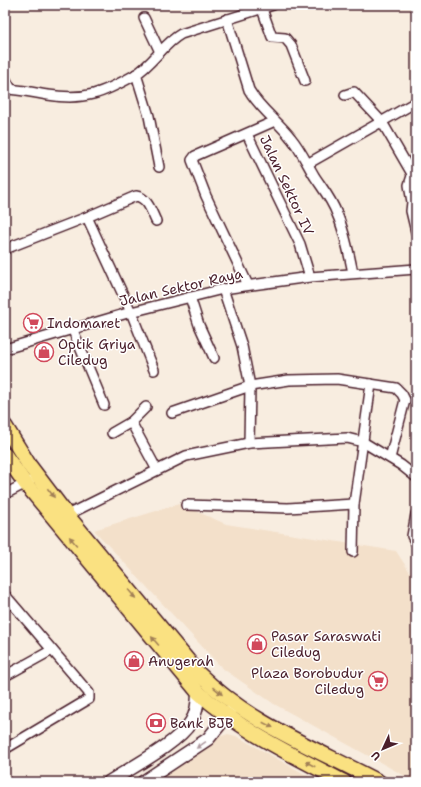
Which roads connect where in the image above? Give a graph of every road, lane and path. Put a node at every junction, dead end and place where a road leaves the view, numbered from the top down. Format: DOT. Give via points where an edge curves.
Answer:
graph roads {
  1 [pos="272,5"];
  2 [pos="262,9"];
  3 [pos="144,18"];
  4 [pos="227,19"];
  5 [pos="160,52"];
  6 [pos="136,74"];
  7 [pos="5,78"];
  8 [pos="305,81"];
  9 [pos="8,89"];
  10 [pos="345,95"];
  11 [pos="416,102"];
  12 [pos="275,121"];
  13 [pos="382,122"];
  14 [pos="248,134"];
  15 [pos="309,163"];
  16 [pos="159,167"];
  17 [pos="87,217"];
  18 [pos="156,220"];
  19 [pos="416,232"];
  20 [pos="5,249"];
  21 [pos="416,269"];
  22 [pos="353,273"];
  23 [pos="310,277"];
  24 [pos="248,285"];
  25 [pos="223,289"];
  26 [pos="190,297"];
  27 [pos="130,312"];
  28 [pos="72,328"];
  29 [pos="5,349"];
  30 [pos="214,358"];
  31 [pos="154,370"];
  32 [pos="372,384"];
  33 [pos="250,386"];
  34 [pos="104,405"];
  35 [pos="146,407"];
  36 [pos="172,413"];
  37 [pos="131,422"];
  38 [pos="5,426"];
  39 [pos="112,433"];
  40 [pos="363,442"];
  41 [pos="249,443"];
  42 [pos="5,455"];
  43 [pos="390,458"];
  44 [pos="26,460"];
  45 [pos="9,470"];
  46 [pos="157,470"];
  47 [pos="39,477"];
  48 [pos="416,477"];
  49 [pos="25,484"];
  50 [pos="5,494"];
  51 [pos="354,504"];
  52 [pos="186,505"];
  53 [pos="416,514"];
  54 [pos="67,515"];
  55 [pos="416,543"];
  56 [pos="353,552"];
  57 [pos="5,595"];
  58 [pos="52,650"];
  59 [pos="5,676"];
  60 [pos="198,692"];
  61 [pos="231,710"];
  62 [pos="5,749"];
  63 [pos="109,782"];
  64 [pos="143,782"];
  65 [pos="344,782"];
  66 [pos="379,782"];
  1 -- 2 [label="street"];
  2 -- 4 [label="street"];
  2 -- 8 [label="street" via="272,37 285,38 289,41"];
  3 -- 5 [label="street"];
  4 -- 5 [label="street" via="181,34"];
  4 -- 12 [label="street" via="249,90"];
  5 -- 6 [label="street"];
  6 -- 9 [label="street" via="85,98"];
  6 -- 16 [label="street" via="149,116"];
  7 -- 9 [label="street"];
  10 -- 13 [label="street" via="354,92"];
  11 -- 13 [label="street"];
  12 -- 14 [label="street"];
  12 -- 15 [label="street" via="283,127"];
  13 -- 15 [label="street"];
  13 -- 19 [label="street" via="412,176 409,188 411,216"];
  14 -- 23 [label="street, Jalan Sektor IV" via="300,244"];
  14 -- 24 [label="street, Jalan Sektor IV" via="195,156 192,160"];
  15 -- 22 [label="street" via="338,214"];
  17 -- 18 [label="street" via="140,196 148,203"];
  17 -- 20 [label="street"];
  17 -- 27 [label="street"];
  21 -- 22 [label="street, Jalan Sektor Raya"];
  22 -- 23 [label="street, Jalan Sektor Raya"];
  23 -- 24 [label="street, Jalan Sektor Raya"];
  24 -- 25 [label="street, Jalan Sektor Raya"];
  25 -- 26 [label="street, Jalan Sektor Raya"];
  25 -- 33 [label="street" via="242,346"];
  26 -- 27 [label="street, Jalan Sektor Raya"];
  26 -- 30 [label="street"];
  27 -- 28 [label="street, Jalan Sektor Raya"];
  27 -- 31 [label="street"];
  28 -- 29 [label="street, Jalan Sektor Raya"];
  28 -- 34 [label="street"];
  32 -- 33 [label="street" via="336,379 289,380"];
  32 -- 40 [label="street"];
  32 -- 43 [label="street" via="396,388 406,400"];
  33 -- 36 [label="street"];
  33 -- 41 [label="street"];
  35 -- 37 [label="street"];
  37 -- 39 [label="street"];
  37 -- 46 [label="street"];
  38 -- 44 [label="main road"];
  40 -- 41 [label="street" via="347,438"];
  40 -- 43 [label="street"];
  40 -- 51 [label="street"];
  41 -- 46 [label="street" via="186,456"];
  42 -- 45 [label="main road"];
  43 -- 48 [label="street"];
  44 -- 45 [label="street"];
  44 -- 47 [label="main road"];
  45 -- 49 [label="main road"];
  46 -- 54 [label="street"];
  47 -- 49 [label="street"];
  47 -- 54 [label="main road, one-way"];
  49 -- 50 [label="street"];
  60 -- 49 [label="main road, one-way"];
  51 -- 52 [label="street" via="288,508"];
  51 -- 56 [label="street"];
  53 -- 55 [label="street" via="412,536"];
  54 -- 61 [label="main road, one-way"];
  57 -- 58 [label="street"];
  58 -- 59 [label="street"];
  58 -- 62 [label="street" via="89,693 89,699"];
  60 -- 61 [label="main road"];
  60 -- 63 [label="street" via="196,712 182,732 154,754"];
  61 -- 64 [label="street, one-way" via="208,739"];
  65 -- 61 [label="main road, one-way" via="252,733"];
  61 -- 66 [label="main road, one-way" via="260,721"];
}
